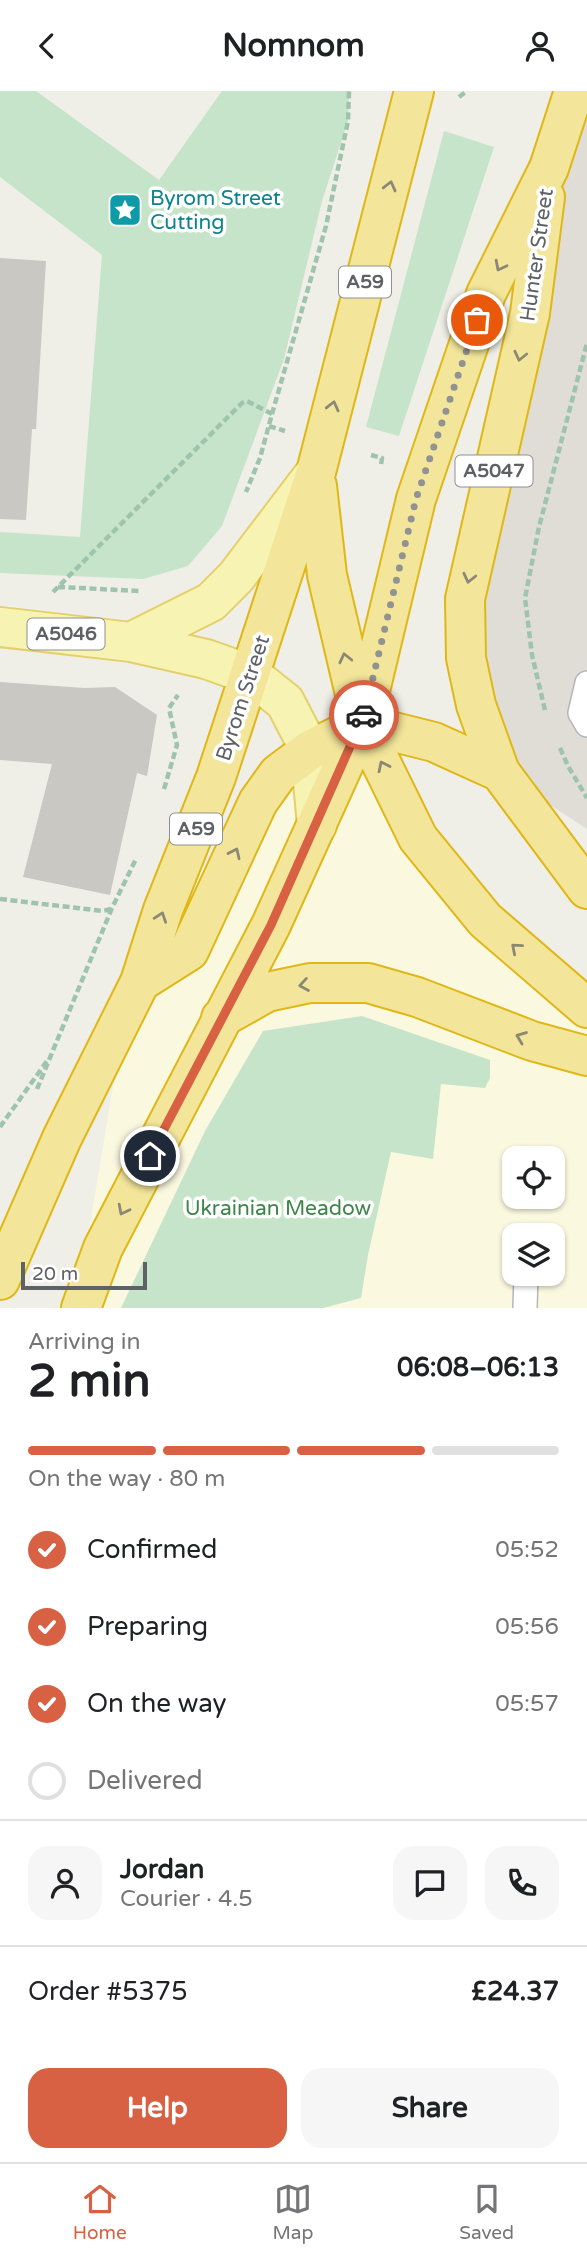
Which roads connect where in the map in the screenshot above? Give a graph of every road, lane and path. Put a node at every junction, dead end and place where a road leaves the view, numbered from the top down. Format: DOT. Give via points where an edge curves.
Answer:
graph roads {
  1 [pos="349,91"];
  2 [pos="414,91"];
  3 [pos="467,91"];
  4 [pos="574,91"];
  5 [pos="459,97"];
  6 [pos="549,168"];
  7 [pos="587,343"];
  8 [pos="272,414"];
  9 [pos="269,426"];
  10 [pos="286,431"];
  11 [pos="260,458"];
  12 [pos="316,472"];
  13 [pos="58,587"];
  14 [pos="145,591"];
  15 [pos="525,598"];
  16 [pos="10,628"];
  17 [pos="131,642"];
  18 [pos="205,659"];
  19 [pos="251,675"];
  20 [pos="587,683"];
  21 [pos="362,724"];
  22 [pos="587,725"];
  23 [pos="310,750"];
  24 [pos="500,772"];
  25 [pos="163,793"];
  26 [pos="317,825"];
  27 [pos="138,853"];
  28 [pos="587,889"];
  29 [pos="0,899"];
  30 [pos="112,908"];
  31 [pos="140,982"];
  32 [pos="587,1008"];
  33 [pos="221,1018"];
  34 [pos="51,1055"];
  35 [pos="587,1056"];
  36 [pos="33,1098"];
  37 [pos="0,1127"];
  38 [pos="0,1280"];
  39 [pos="526,1286"];
  40 [pos="81,1308"];
  41 [pos="526,1308"];
  1 -- 8 [label="path" via="348,121 326,226"];
  12 -- 2 [label="highway, Byrom Street / A59, one-way"];
  3 -- 5 [label="path"];
  4 -- 6 [label="highway"];
  6 -- 21 [label="highway, one-way" via="486,294 425,473"];
  6 -- 24 [label="highway, Hunter Street / A5047, one-way" via="530,313 465,599 468,670"];
  7 -- 15 [label="path"];
  8 -- 9 [label="path"];
  8 -- 13 [label="path" via="247,401 242,403"];
  9 -- 10 [label="path"];
  9 -- 11 [label="path"];
  12 -- 17 [label="main road" via="236,577 211,602"];
  12 -- 19 [label="highway, Byrom Street / A59"];
  21 -- 12 [label="highway, one-way" via="327,575"];
  13 -- 14 [label="path"];
  13 -- 16 [label="path"];
  16 -- 17 [label="main road, A5046"];
  17 -- 18 [label="main road, A5046"];
  18 -- 19 [label="main road, A5046"];
  18 -- 25 [label="path" via="169,708 177,745"];
  19 -- 23 [label="main road, A5046" via="285,702"];
  31 -- 19 [label="highway, Byrom Street / A59, one-way"];
  20 -- 22 [label="lane" via="580,709"];
  21 -- 23 [label="highway"];
  21 -- 24 [label="highway, A5047" via="434,742"];
  21 -- 26 [label="highway"];
  32 -- 21 [label="highway, one-way" via="485,921 418,838"];
  23 -- 26 [label="main road, A5046"];
  31 -- 23 [label="highway, one-way" via="189,951 258,802 278,774"];
  24 -- 28 [label="highway, Hunter Street / A5047"];
  26 -- 33 [label="highway"];
  27 -- 30 [label="path"];
  29 -- 30 [label="path" via="103,911"];
  30 -- 34 [label="path"];
  31 -- 38 [label="highway, Byrom Street / A59" via="62,1138"];
  35 -- 33 [label="highway, one-way" via="368,983 310,983 267,992"];
  33 -- 40 [label="highway, one-way" via="103,1248"];
  34 -- 36 [label="path"];
  34 -- 37 [label="path"];
  39 -- 41 [label="lane"];
}
